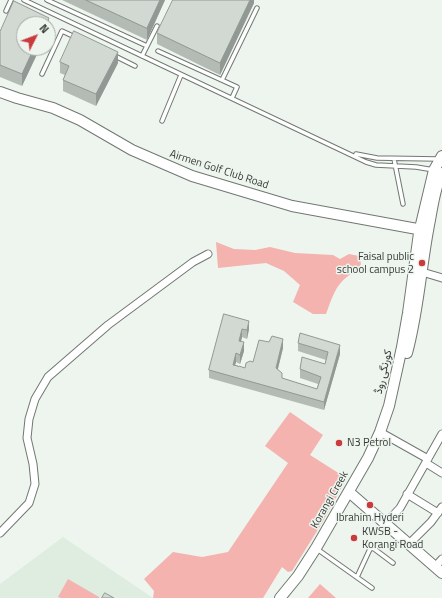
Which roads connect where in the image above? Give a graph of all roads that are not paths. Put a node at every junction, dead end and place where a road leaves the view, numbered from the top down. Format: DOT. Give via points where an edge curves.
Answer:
graph roads {
  1 [pos="11,0"];
  2 [pos="24,0"];
  3 [pos="47,0"];
  4 [pos="257,8"];
  5 [pos="6,11"];
  6 [pos="157,26"];
  7 [pos="86,29"];
  8 [pos="84,34"];
  9 [pos="81,40"];
  10 [pos="147,46"];
  11 [pos="158,51"];
  12 [pos="108,53"];
  13 [pos="142,56"];
  14 [pos="135,66"];
  15 [pos="42,74"];
  16 [pos="181,75"];
  17 [pos="222,80"];
  18 [pos="0,92"];
  19 [pos="0,97"];
  20 [pos="232,98"];
  21 [pos="162,121"];
  22 [pos="351,154"];
  23 [pos="441,158"];
  24 [pos="394,159"];
  25 [pos="395,166"];
  26 [pos="439,172"];
  27 [pos="403,204"];
  28 [pos="423,232"];
  29 [pos="208,254"];
  30 [pos="422,272"];
  31 [pos="442,278"];
  32 [pos="389,406"];
  33 [pos="380,432"];
  34 [pos="442,434"];
  35 [pos="427,461"];
  36 [pos="442,473"];
  37 [pos="349,492"];
  38 [pos="407,494"];
  39 [pos="440,510"];
  40 [pos="386,523"];
  41 [pos="0,533"];
  42 [pos="409,544"];
  43 [pos="316,548"];
  44 [pos="442,559"];
  45 [pos="393,563"];
  46 [pos="438,570"];
  47 [pos="357,577"];
  48 [pos="372,588"];
  49 [pos="280,598"];
  1 -- 5 [label="lane"];
  2 -- 7 [label="lane"];
  3 -- 10 [label="lane"];
  4 -- 17 [label="lane"];
  6 -- 10 [label="lane"];
  7 -- 8 [label="lane"];
  7 -- 13 [label="lane"];
  9 -- 15 [label="lane" via="62,31"];
  10 -- 13 [label="lane"];
  11 -- 17 [label="lane"];
  12 -- 14 [label="lane"];
  13 -- 16 [label="lane"];
  16 -- 20 [label="lane"];
  16 -- 21 [label="lane"];
  17 -- 20 [label="lane" via="237,87"];
  18 -- 28 [label="street, Airmen Golf Club Road" via="60,111 132,150 192,176 292,206"];
  19 -- 28 [label="street, Airmen Golf Club Road" via="78,124 129,154 190,180 290,210"];
  20 -- 22 [label="lane"];
  22 -- 24 [label="lane"];
  22 -- 25 [label="lane" via="376,165"];
  23 -- 24 [label="lane"];
  23 -- 26 [label="street, کورنگی روڈ"];
  24 -- 25 [label="lane"];
  25 -- 26 [label="lane"];
  25 -- 27 [label="lane"];
  26 -- 28 [label="street, کورنگی روڈ"];
  28 -- 30 [label="street, کورنگی روڈ"];
  28 -- 32 [label="street, کورنگی روڈ"];
  29 -- 41 [label="street" via="131,307 48,377 35,399 27,438 35,484 29,503"];
  30 -- 31 [label="street"];
  30 -- 32 [label="street, کورنگی روڈ" via="411,338"];
  32 -- 33 [label="street, Korangi Creek"];
  33 -- 35 [label="street"];
  33 -- 37 [label="street, Korangi Creek"];
  34 -- 35 [label="street"];
  35 -- 36 [label="street"];
  35 -- 38 [label="street"];
  37 -- 40 [label="street"];
  37 -- 43 [label="street, Korangi Creek"];
  38 -- 39 [label="street"];
  38 -- 40 [label="street" via="400,508"];
  39 -- 42 [label="street"];
  40 -- 42 [label="street"];
  42 -- 46 [label="street"];
  43 -- 47 [label="lane"];
  43 -- 49 [label="street, Korangi Creek"];
  44 -- 46 [label="street"];
  45 -- 47 [label="lane" via="373,548 370,549"];
  47 -- 48 [label="lane"];
}
